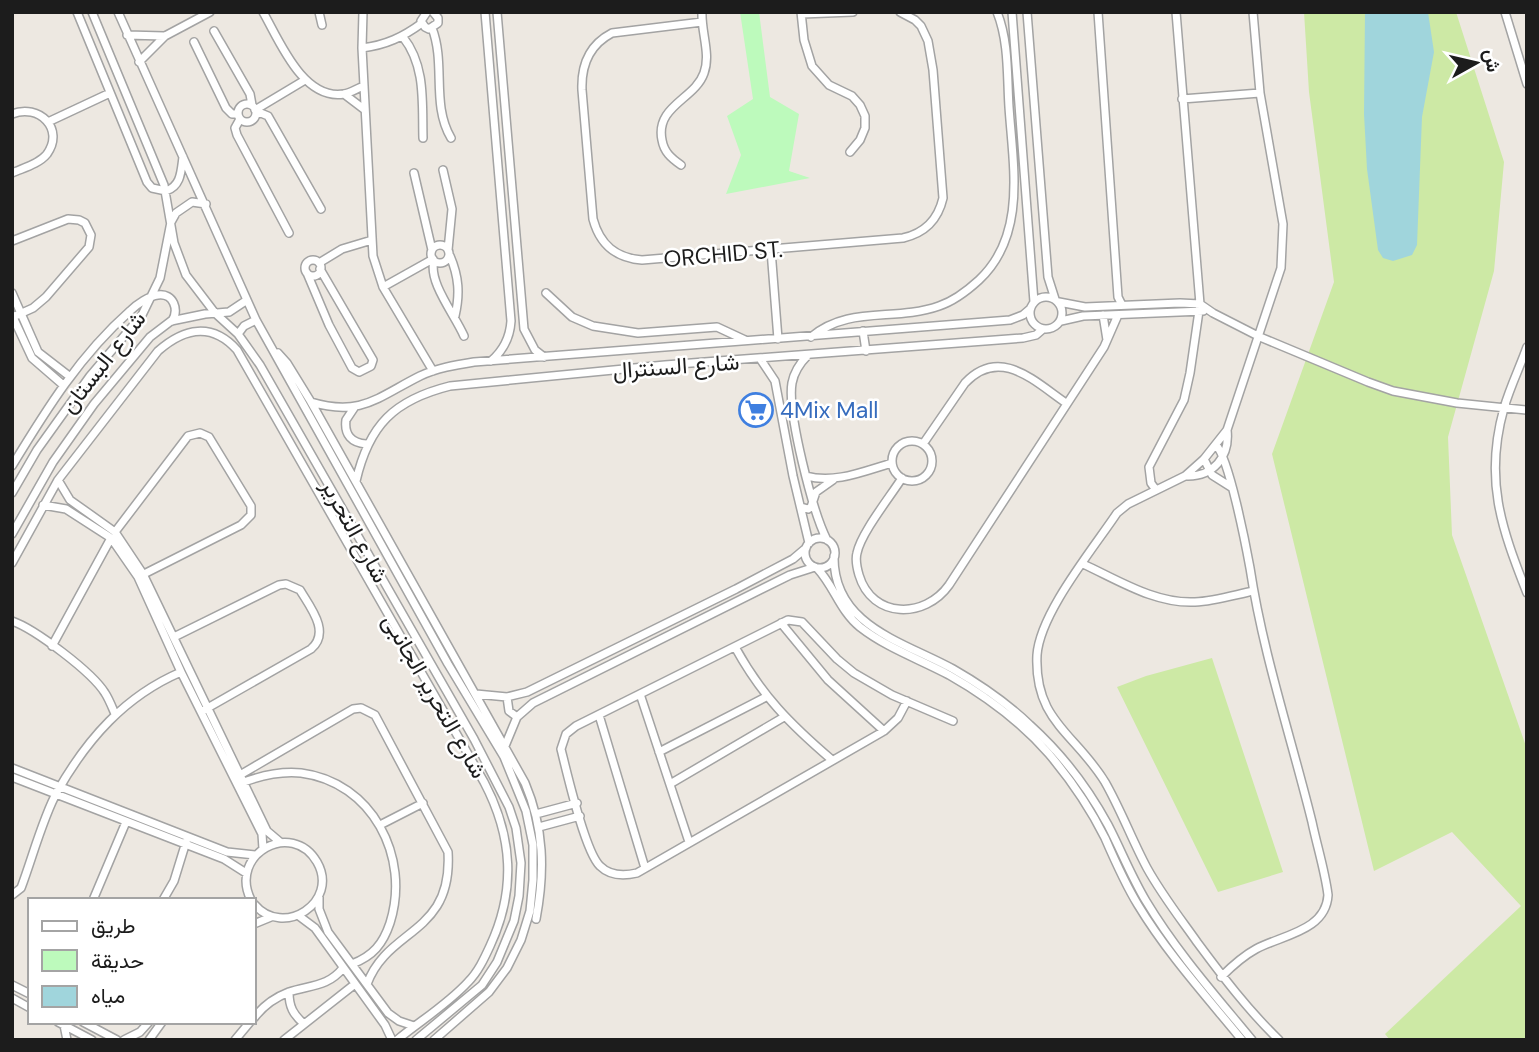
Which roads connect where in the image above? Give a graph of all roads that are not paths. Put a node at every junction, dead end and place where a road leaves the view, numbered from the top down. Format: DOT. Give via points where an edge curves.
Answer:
graph roads {
  1 [pos="77,12"];
  2 [pos="92,12"];
  3 [pos="118,12"];
  4 [pos="210,12"];
  5 [pos="263,12"];
  6 [pos="319,12"];
  7 [pos="363,12"];
  8 [pos="433,12"];
  9 [pos="485,12"];
  10 [pos="497,12"];
  11 [pos="702,12"];
  12 [pos="853,12"];
  13 [pos="900,12"];
  14 [pos="997,12"];
  15 [pos="1012,12"];
  16 [pos="1027,12"];
  17 [pos="1098,12"];
  18 [pos="1175,12"];
  19 [pos="1253,12"];
  20 [pos="1505,12"];
  21 [pos="802,13"];
  22 [pos="423,16"];
  23 [pos="702,22"];
  24 [pos="322,25"];
  25 [pos="432,28"];
  26 [pos="214,31"];
  27 [pos="127,35"];
  28 [pos="165,36"];
  29 [pos="403,37"];
  30 [pos="194,42"];
  31 [pos="362,48"];
  32 [pos="139,62"];
  33 [pos="116,73"];
  34 [pos="105,79"];
  35 [pos="305,80"];
  36 [pos="1527,84"];
  37 [pos="364,86"];
  38 [pos="110,93"];
  39 [pos="1260,93"];
  40 [pos="344,94"];
  41 [pos="1182,99"];
  42 [pos="254,108"];
  43 [pos="1035,108"];
  44 [pos="506,109"];
  45 [pos="1020,109"];
  46 [pos="365,110"];
  47 [pos="492,111"];
  48 [pos="12,114"];
  49 [pos="239,117"];
  50 [pos="47,122"];
  51 [pos="1037,135"];
  52 [pos="1022,137"];
  53 [pos="423,138"];
  54 [pos="451,138"];
  55 [pos="850,152"];
  56 [pos="183,156"];
  57 [pos="681,166"];
  58 [pos="443,170"];
  59 [pos="12,173"];
  60 [pos="414,173"];
  61 [pos="1024,177"];
  62 [pos="1014,178"];
  63 [pos="166,191"];
  64 [pos="206,204"];
  65 [pos="321,209"];
  66 [pos="171,222"];
  67 [pos="289,233"];
  68 [pos="372,240"];
  69 [pos="12,241"];
  70 [pos="504,244"];
  71 [pos="518,244"];
  72 [pos="432,250"];
  73 [pos="771,250"];
  74 [pos="449,253"];
  75 [pos="433,260"];
  76 [pos="319,266"];
  77 [pos="307,274"];
  78 [pos="383,287"];
  79 [pos="546,292"];
  80 [pos="12,293"];
  81 [pos="152,297"];
  82 [pos="247,300"];
  83 [pos="1057,300"];
  84 [pos="1118,303"];
  85 [pos="1141,304"];
  86 [pos="1032,305"];
  87 [pos="1070,305"];
  88 [pos="1180,307"];
  89 [pos="1202,308"];
  90 [pos="215,313"];
  91 [pos="1142,314"];
  92 [pos="15,315"];
  93 [pos="1103,315"];
  94 [pos="1118,315"];
  95 [pos="455,317"];
  96 [pos="1070,318"];
  97 [pos="256,320"];
  98 [pos="171,321"];
  99 [pos="1061,321"];
  100 [pos="1042,329"];
  101 [pos="666,331"];
  102 [pos="863,331"];
  103 [pos="238,334"];
  104 [pos="464,336"];
  105 [pos="810,337"];
  106 [pos="1260,337"];
  107 [pos="778,339"];
  108 [pos="745,340"];
  109 [pos="1108,341"];
  110 [pos="667,346"];
  111 [pos="1527,347"];
  112 [pos="272,348"];
  113 [pos="866,351"];
  114 [pos="35,355"];
  115 [pos="808,355"];
  116 [pos="545,357"];
  117 [pos="761,360"];
  118 [pos="490,361"];
  119 [pos="260,365"];
  120 [pos="433,371"];
  121 [pos="250,373"];
  122 [pos="69,376"];
  123 [pos="62,384"];
  124 [pos="792,396"];
  125 [pos="778,398"];
  126 [pos="311,402"];
  127 [pos="1066,403"];
  128 [pos="94,404"];
  129 [pos="355,408"];
  130 [pos="1504,409"];
  131 [pos="1527,410"];
  132 [pos="107,414"];
  133 [pos="1227,430"];
  134 [pos="366,444"];
  135 [pos="923,444"];
  136 [pos="1216,445"];
  137 [pos="1224,456"];
  138 [pos="1203,459"];
  139 [pos="892,463"];
  140 [pos="12,466"];
  141 [pos="1209,471"];
  142 [pos="1185,475"];
  143 [pos="806,476"];
  144 [pos="837,478"];
  145 [pos="902,478"];
  146 [pos="58,480"];
  147 [pos="356,481"];
  148 [pos="1231,487"];
  149 [pos="1156,490"];
  150 [pos="12,493"];
  151 [pos="334,493"];
  152 [pos="70,500"];
  153 [pos="324,500"];
  154 [pos="813,500"];
  155 [pos="43,505"];
  156 [pos="801,507"];
  157 [pos="66,509"];
  158 [pos="370,515"];
  159 [pos="12,534"];
  160 [pos="113,535"];
  161 [pos="827,540"];
  162 [pos="807,546"];
  163 [pos="834,556"];
  164 [pos="12,563"];
  165 [pos="1083,564"];
  166 [pos="816,567"];
  167 [pos="395,569"];
  168 [pos="141,576"];
  169 [pos="381,578"];
  170 [pos="736,589"];
  171 [pos="1253,591"];
  172 [pos="1527,593"];
  173 [pos="741,599"];
  174 [pos="12,621"];
  175 [pos="781,623"];
  176 [pos="174,637"];
  177 [pos="52,646"];
  178 [pos="735,647"];
  179 [pos="428,657"];
  180 [pos="451,661"];
  181 [pos="417,664"];
  182 [pos="581,665"];
  183 [pos="181,672"];
  184 [pos="586,676"];
  185 [pos="475,694"];
  186 [pos="640,694"];
  187 [pos="507,697"];
  188 [pos="766,697"];
  189 [pos="907,701"];
  190 [pos="204,710"];
  191 [pos="115,714"];
  192 [pos="599,715"];
  193 [pos="517,716"];
  194 [pos="784,717"];
  195 [pos="953,721"];
  196 [pos="884,732"];
  197 [pos="505,746"];
  198 [pos="659,752"];
  199 [pos="832,761"];
  200 [pos="12,768"];
  201 [pos="517,774"];
  202 [pos="495,776"];
  203 [pos="12,777"];
  204 [pos="242,778"];
  205 [pos="484,782"];
  206 [pos="670,784"];
  207 [pos="58,790"];
  208 [pos="423,803"];
  209 [pos="577,803"];
  210 [pos="536,814"];
  211 [pos="580,816"];
  212 [pos="126,822"];
  213 [pos="380,825"];
  214 [pos="539,827"];
  215 [pos="264,832"];
  216 [pos="186,841"];
  217 [pos="280,842"];
  218 [pos="689,842"];
  219 [pos="262,849"];
  220 [pos="239,855"];
  221 [pos="255,855"];
  222 [pos="235,865"];
  223 [pos="645,868"];
  224 [pos="246,873"];
  225 [pos="521,879"];
  226 [pos="533,880"];
  227 [pos="12,895"];
  228 [pos="318,897"];
  229 [pos="94,898"];
  230 [pos="164,898"];
  231 [pos="250,898"];
  232 [pos="256,906"];
  233 [pos="299,916"];
  234 [pos="271,917"];
  235 [pos="536,919"];
  236 [pos="256,923"];
  237 [pos="379,947"];
  238 [pos="386,955"];
  239 [pos="486,955"];
  240 [pos="496,962"];
  241 [pos="352,964"];
  242 [pos="343,968"];
  243 [pos="1221,976"];
  244 [pos="355,984"];
  245 [pos="367,984"];
  246 [pos="12,985"];
  247 [pos="289,992"];
  248 [pos="28,993"];
  249 [pos="12,998"];
  250 [pos="28,1006"];
  251 [pos="1224,1012"];
  252 [pos="256,1015"];
  253 [pos="398,1021"];
  254 [pos="61,1024"];
  255 [pos="87,1024"];
  256 [pos="147,1024"];
  257 [pos="161,1024"];
  258 [pos="248,1024"];
  259 [pos="303,1024"];
  260 [pos="414,1026"];
  261 [pos="388,1031"];
  262 [pos="67,1040"];
  263 [pos="92,1040"];
  264 [pos="117,1040"];
  265 [pos="124,1040"];
  266 [pos="149,1040"];
  267 [pos="235,1040"];
  268 [pos="284,1040"];
  269 [pos="392,1040"];
  270 [pos="397,1040"];
  271 [pos="416,1040"];
  272 [pos="434,1040"];
  273 [pos="1242,1040"];
  274 [pos="1252,1040"];
  275 [pos="1279,1040"];
  1 -- 34 [label="street"];
  2 -- 33 [label="street, شارع التحرير"];
  3 -- 27 [label="street, شارع التحرير"];
  4 -- 28 [label="street"];
  5 -- 35 [label="street"];
  6 -- 24 [label="street"];
  7 -- 31 [label="street"];
  8 -- 25 [label="street" via="438,21"];
  9 -- 47 [label="street"];
  10 -- 44 [label="street"];
  11 -- 23 [label="street"];
  12 -- 21 [label="street"];
  13 -- 73 [label="street, ORCHID ST." via="920,26 930,50 943,198 936,217 922,232 903,238"];
  14 -- 62 [label="street" via="1006,47"];
  15 -- 45 [label="street"];
  16 -- 43 [label="street"];
  17 -- 84 [label="street"];
  18 -- 41 [label="street"];
  19 -- 39 [label="street"];
  20 -- 36 [label="street"];
  21 -- 55 [label="street" via="812,66 829,85 852,96 865,116 860,140"];
  22 -- 25 [label="street" via="425,27"];
  22 -- 29 [label="street"];
  23 -- 57 [label="street" via="704,75 662,123 664,148"];
  23 -- 73 [label="street, ORCHID ST." via="612,33 601,39 586,59 582,90 596,229 607,247 632,260"];
  25 -- 54 [label="street" via="442,118"];
  26 -- 42 [label="street"];
  27 -- 28 [label="street"];
  27 -- 32 [label="street, شارع التحرير"];
  28 -- 32 [label="street"];
  29 -- 31 [label="street"];
  29 -- 53 [label="street" via="421,75"];
  30 -- 49 [label="street" via="226,108"];
  31 -- 37 [label="street"];
  32 -- 56 [label="street, شارع التحرير"];
  33 -- 34 [label="street"];
  33 -- 63 [label="street, شارع التحرير"];
  34 -- 38 [label="street"];
  35 -- 40 [label="street"];
  35 -- 42 [label="street"];
  37 -- 40 [label="street"];
  37 -- 46 [label="street"];
  38 -- 50 [label="street"];
  38 -- 63 [label="street" via="147,182"];
  39 -- 41 [label="street"];
  39 -- 106 [label="street" via="1283,244 1281,268"];
  40 -- 46 [label="street"];
  41 -- 89 [label="street"];
  42 -- 49 [label="street" via="242,105"];
  42 -- 49 [label="street" via="251,121"];
  42 -- 65 [label="street" via="268,116"];
  43 -- 45 [label="street"];
  43 -- 51 [label="street"];
  44 -- 47 [label="street"];
  44 -- 71 [label="street"];
  45 -- 52 [label="street"];
  46 -- 68 [label="street"];
  47 -- 70 [label="street"];
  48 -- 50 [label="street" via="33,111"];
  49 -- 67 [label="street" via="237,135"];
  50 -- 59 [label="street" via="52,138 47,153"];
  51 -- 52 [label="street"];
  51 -- 83 [label="street" via="1048,277"];
  52 -- 61 [label="street"];
  56 -- 63 [label="street" via="178,182"];
  56 -- 64 [label="street, شارع التحرير"];
  58 -- 74 [label="street" via="452,209"];
  60 -- 72 [label="street"];
  61 -- 62 [label="street"];
  61 -- 86 [label="street"];
  62 -- 105 [label="street" via="1009,231 993,262 970,288 940,306 842,319"];
  63 -- 66 [label="street, شارع التحرير"];
  64 -- 66 [label="street" via="183,206"];
  64 -- 82 [label="street, شارع التحرير"];
  66 -- 81 [label="street, شارع البستان"];
  66 -- 90 [label="street, شارع التحرير" via="186,275"];
  68 -- 76 [label="street" via="342,249"];
  68 -- 78 [label="street"];
  69 -- 92 [label="street" via="68,219 85,223 91,234 89,247 46,297"];
  70 -- 71 [label="street"];
  70 -- 118 [label="street" via="510,330 503,348"];
  71 -- 116 [label="street" via="524,329 535,350"];
  72 -- 74 [label="street" via="442,245"];
  72 -- 75 [label="street"];
  73 -- 107 [label="street"];
  74 -- 75 [label="street" via="442,263"];
  74 -- 95 [label="street" via="458,279"];
  75 -- 78 [label="street"];
  75 -- 95 [label="street" via="435,282"];
  76 -- 77 [label="street" via="316,275"];
  76 -- 77 [label="street" via="315,260 308,261 304,267"];
  76 -- 77 [label="street" via="373,360 371,366 354,371"];
  78 -- 120 [label="street"];
  79 -- 101 [label="street" via="572,317 593,326 638,333"];
  80 -- 92 [label="street"];
  81 -- 98 [label="street" via="173,300 176,307"];
  81 -- 122 [label="street" via="124,316"];
  81 -- 150 [label="street, شارع البستان" via="37,450"];
  82 -- 90 [label="street, شارع البستان" via="234,310"];
  82 -- 97 [label="street, شارع التحرير"];
  83 -- 86 [label="street" via="1042,297"];
  83 -- 87 [label="street"];
  83 -- 99 [label="street" via="1063,311"];
  84 -- 85 [label="street"];
  84 -- 87 [label="street"];
  85 -- 88 [label="street"];
  85 -- 91 [label="street"];
  86 -- 100 [label="street" via="1034,324"];
  86 -- 102 [label="street, شارع السنترال" via="1010,320"];
  87 -- 96 [label="street"];
  88 -- 89 [label="street"];
  88 -- 91 [label="street"];
  89 -- 106 [label="street"];
  89 -- 149 [label="street" via="1184,400 1151,459 1151,483"];
  90 -- 98 [label="street, شارع البستان"];
  90 -- 103 [label="street, شارع التحرير"];
  91 -- 94 [label="street"];
  92 -- 114 [label="street"];
  93 -- 94 [label="street"];
  93 -- 96 [label="street"];
  93 -- 109 [label="street"];
  94 -- 109 [label="street"];
  95 -- 104 [label="street"];
  96 -- 99 [label="street"];
  97 -- 103 [label="street"];
  97 -- 112 [label="street, شارع التحرير"];
  98 -- 128 [label="street, شارع البستان" via="150,337"];
  99 -- 100 [label="street"];
  100 -- 113 [label="street, شارع السنترال" via="1023,338"];
  101 -- 108 [label="street" via="717,327"];
  101 -- 110 [label="street"];
  102 -- 105 [label="street, شارع السنترال"];
  102 -- 113 [label="street"];
  103 -- 119 [label="street, شارع التحرير"];
  105 -- 107 [label="street, شارع السنترال"];
  106 -- 130 [label="street" via="1394,391"];
  106 -- 133 [label="street"];
  107 -- 108 [label="street, شارع السنترال"];
  108 -- 110 [label="street, شارع السنترال"];
  109 -- 127 [label="street"];
  110 -- 116 [label="street, شارع السنترال"];
  111 -- 130 [label="street"];
  112 -- 126 [label="street, شارع التحرير الجانبى"];
  112 -- 158 [label="street, شارع التحرير"];
  113 -- 115 [label="street, شارع السنترال"];
  114 -- 122 [label="street"];
  114 -- 123 [label="street"];
  115 -- 117 [label="street, شارع السنترال"];
  115 -- 124 [label="street" via="796,370"];
  116 -- 118 [label="street, شارع السنترال"];
  117 -- 125 [label="street" via="772,373"];
  117 -- 134 [label="street, شارع السنترال" via="450,386 391,413"];
  118 -- 120 [label="street, شارع السنترال"];
  119 -- 121 [label="street"];
  119 -- 151 [label="street, شارع التحرير"];
  120 -- 129 [label="street, شارع السنترال"];
  121 -- 132 [label="street, شارع التحرير الجانبى" via="228,340 197,331 169,341 158,351"];
  121 -- 153 [label="street, شارع التحرير الجانبى"];
  122 -- 123 [label="street"];
  123 -- 140 [label="street"];
  124 -- 125 [label="street"];
  124 -- 143 [label="street"];
  125 -- 156 [label="street"];
  126 -- 129 [label="street, شارع السنترال"];
  126 -- 147 [label="street, شارع التحرير الجانبى"];
  127 -- 135 [label="street" via="1013,368 987,368 965,383"];
  127 -- 145 [label="street" via="944,593 931,604 912,610 886,606 866,591 856,555"];
  128 -- 132 [label="street"];
  128 -- 159 [label="street, شارع البستان" via="53,462"];
  129 -- 134 [label="street" via="345,428 352,441"];
  130 -- 131 [label="street"];
  130 -- 172 [label="street" via="1494,468 1496,499"];
  132 -- 146 [label="street"];
  133 -- 136 [label="street"];
  133 -- 137 [label="street"];
  134 -- 147 [label="street, شارع السنترال"];
  135 -- 139 [label="street" via="902,443"];
  135 -- 145 [label="street" via="932,459 929,471 914,481"];
  136 -- 137 [label="street"];
  136 -- 138 [label="street"];
  137 -- 141 [label="street"];
  137 -- 148 [label="street"];
  138 -- 141 [label="street"];
  138 -- 142 [label="street"];
  139 -- 144 [label="street"];
  139 -- 145 [label="street"];
  141 -- 142 [label="street"];
  141 -- 148 [label="street"];
  142 -- 149 [label="street"];
  143 -- 144 [label="street"];
  143 -- 154 [label="street"];
  144 -- 154 [label="street" via="820,488"];
  146 -- 152 [label="street"];
  146 -- 155 [label="street"];
  147 -- 158 [label="street, شارع التحرير الجانبى"];
  148 -- 171 [label="street"];
  149 -- 165 [label="street" via="1117,513"];
  151 -- 153 [label="street"];
  151 -- 169 [label="street, شارع التحرير"];
  152 -- 157 [label="street" via="65,501"];
  152 -- 160 [label="street"];
  153 -- 181 [label="street, شارع التحرير الجانبى"];
  154 -- 156 [label="street" via="808,509"];
  154 -- 161 [label="street"];
  155 -- 157 [label="street"];
  155 -- 164 [label="street"];
  156 -- 162 [label="street"];
  157 -- 160 [label="street"];
  158 -- 167 [label="street, شارع التحرير"];
  158 -- 180 [label="street, شارع التحرير الجانبى"];
  160 -- 168 [label="street"];
  160 -- 168 [label="street" via="188,436 200,433 209,437 251,506 250,515 241,525"];
  160 -- 177 [label="street"];
  161 -- 162 [label="street" via="820,538"];
  161 -- 163 [label="street"];
  162 -- 166 [label="street" via="808,561"];
  162 -- 170 [label="street" via="793,559"];
  163 -- 166 [label="street" via="826,567"];
  163 -- 251 [label="street" via="839,587 862,619 884,636 993,694 1032,726 1066,763 1096,804 1166,933"];
  165 -- 171 [label="street" via="1172,601 1196,602"];
  165 -- 243 [label="street" via="1041,635 1037,670 1044,704 1104,780 1169,905"];
  166 -- 173 [label="street"];
  166 -- 251 [label="street" via="842,609 858,625 970,687 1011,717 1048,753 1079,793 1157,935"];
  167 -- 169 [label="street"];
  167 -- 180 [label="street, شارع التحرير"];
  168 -- 176 [label="street"];
  168 -- 183 [label="street"];
  169 -- 179 [label="street, شارع التحرير"];
  170 -- 173 [label="street"];
  170 -- 182 [label="street"];
  171 -- 243 [label="street" via="1328,901 1312,925 1256,949"];
  173 -- 184 [label="street"];
  174 -- 177 [label="street"];
  175 -- 178 [label="street"];
  175 -- 189 [label="street" via="802,622 855,673"];
  175 -- 196 [label="street" via="828,680"];
  176 -- 190 [label="street"];
  176 -- 190 [label="street" via="279,585 300,590 321,629 316,646"];
  177 -- 191 [label="street" via="89,674 105,692"];
  178 -- 186 [label="street"];
  178 -- 188 [label="street"];
  179 -- 181 [label="street"];
  179 -- 202 [label="street, شارع التحرير"];
  180 -- 185 [label="street, شارع التحرير الجانبى"];
  180 -- 201 [label="street, شارع التحرير"];
  181 -- 205 [label="street, شارع التحرير الجانبى"];
  182 -- 184 [label="street"];
  182 -- 187 [label="street"];
  183 -- 190 [label="street"];
  183 -- 191 [label="street" via="146,689"];
  184 -- 193 [label="street"];
  185 -- 187 [label="street"];
  185 -- 197 [label="street, شارع التحرير الجانبى"];
  186 -- 192 [label="street"];
  186 -- 198 [label="street"];
  187 -- 193 [label="street" via="507,707"];
  188 -- 194 [label="street"];
  188 -- 198 [label="street"];
  189 -- 195 [label="street"];
  189 -- 196 [label="street"];
  190 -- 204 [label="street"];
  190 -- 215 [label="street"];
  191 -- 207 [label="street"];
  192 -- 209 [label="street" via="572,728 562,741"];
  192 -- 223 [label="street"];
  193 -- 197 [label="street"];
  194 -- 199 [label="street"];
  194 -- 206 [label="street"];
  196 -- 199 [label="street"];
  197 -- 201 [label="street, شارع التحرير الجانبى"];
  198 -- 206 [label="street"];
  199 -- 218 [label="street"];
  200 -- 207 [label="street"];
  201 -- 210 [label="street, شارع التحرير الجانبى"];
  201 -- 226 [label="street, شارع التحرير" via="530,828"];
  202 -- 205 [label="street"];
  202 -- 225 [label="street, شارع التحرير" via="516,828"];
  203 -- 207 [label="street"];
  204 -- 208 [label="street" via="361,708 375,715"];
  204 -- 213 [label="street" via="281,772 320,777 355,796"];
  204 -- 215 [label="street"];
  205 -- 239 [label="street, شارع التحرير الجانبى" via="502,821 509,866 502,913"];
  206 -- 218 [label="street"];
  207 -- 212 [label="street"];
  207 -- 216 [label="street"];
  207 -- 227 [label="street" via="21,888"];
  208 -- 213 [label="street"];
  208 -- 238 [label="street" via="448,852 447,878 433,913"];
  209 -- 210 [label="street"];
  209 -- 211 [label="street"];
  210 -- 214 [label="street, شارع التحرير الجانبى"];
  211 -- 214 [label="street"];
  211 -- 223 [label="street" via="599,865 627,875"];
  212 -- 216 [label="street"];
  212 -- 229 [label="street"];
  213 -- 237 [label="street" via="393,859 396,896"];
  214 -- 235 [label="street, شارع التحرير الجانبى" via="543,870"];
  215 -- 217 [label="street"];
  215 -- 219 [label="street"];
  216 -- 220 [label="street"];
  216 -- 222 [label="street"];
  216 -- 230 [label="street"];
  217 -- 219 [label="street"];
  217 -- 228 [label="street" via="299,846 315,858 322,877"];
  218 -- 223 [label="street"];
  219 -- 221 [label="street"];
  220 -- 221 [label="street"];
  220 -- 222 [label="street"];
  221 -- 224 [label="street"];
  222 -- 224 [label="street"];
  224 -- 231 [label="street"];
  225 -- 226 [label="street"];
  225 -- 240 [label="street, شارع التحرير" via="514,921"];
  226 -- 272 [label="street, شارع التحرير" via="526,926 507,968 483,998"];
  228 -- 233 [label="street"];
  228 -- 241 [label="street" via="322,921"];
  232 -- 234 [label="street"];
  233 -- 234 [label="street"];
  233 -- 242 [label="street" via="315,928"];
  234 -- 236 [label="street"];
  237 -- 238 [label="street"];
  237 -- 241 [label="street"];
  238 -- 245 [label="street"];
  239 -- 240 [label="street"];
  239 -- 260 [label="street, شارع التحرير الجانبى" via="466,984"];
  240 -- 271 [label="street, شارع التحرير" via="482,985"];
  241 -- 245 [label="street"];
  242 -- 244 [label="street"];
  242 -- 247 [label="street" via="327,983"];
  243 -- 275 [label="street"];
  244 -- 259 [label="street"];
  244 -- 261 [label="street"];
  245 -- 253 [label="street"];
  246 -- 248 [label="street"];
  247 -- 252 [label="street"];
  247 -- 259 [label="street" via="289,1005"];
  249 -- 250 [label="street"];
  251 -- 273 [label="street"];
  251 -- 274 [label="street"];
  253 -- 260 [label="street"];
  253 -- 261 [label="street"];
  254 -- 262 [label="street"];
  254 -- 263 [label="street"];
  255 -- 264 [label="street"];
  256 -- 265 [label="street"];
  257 -- 266 [label="street"];
  258 -- 267 [label="street"];
  259 -- 268 [label="street"];
  260 -- 270 [label="street, شارع التحرير الجانبى"];
  261 -- 269 [label="street"];
}
